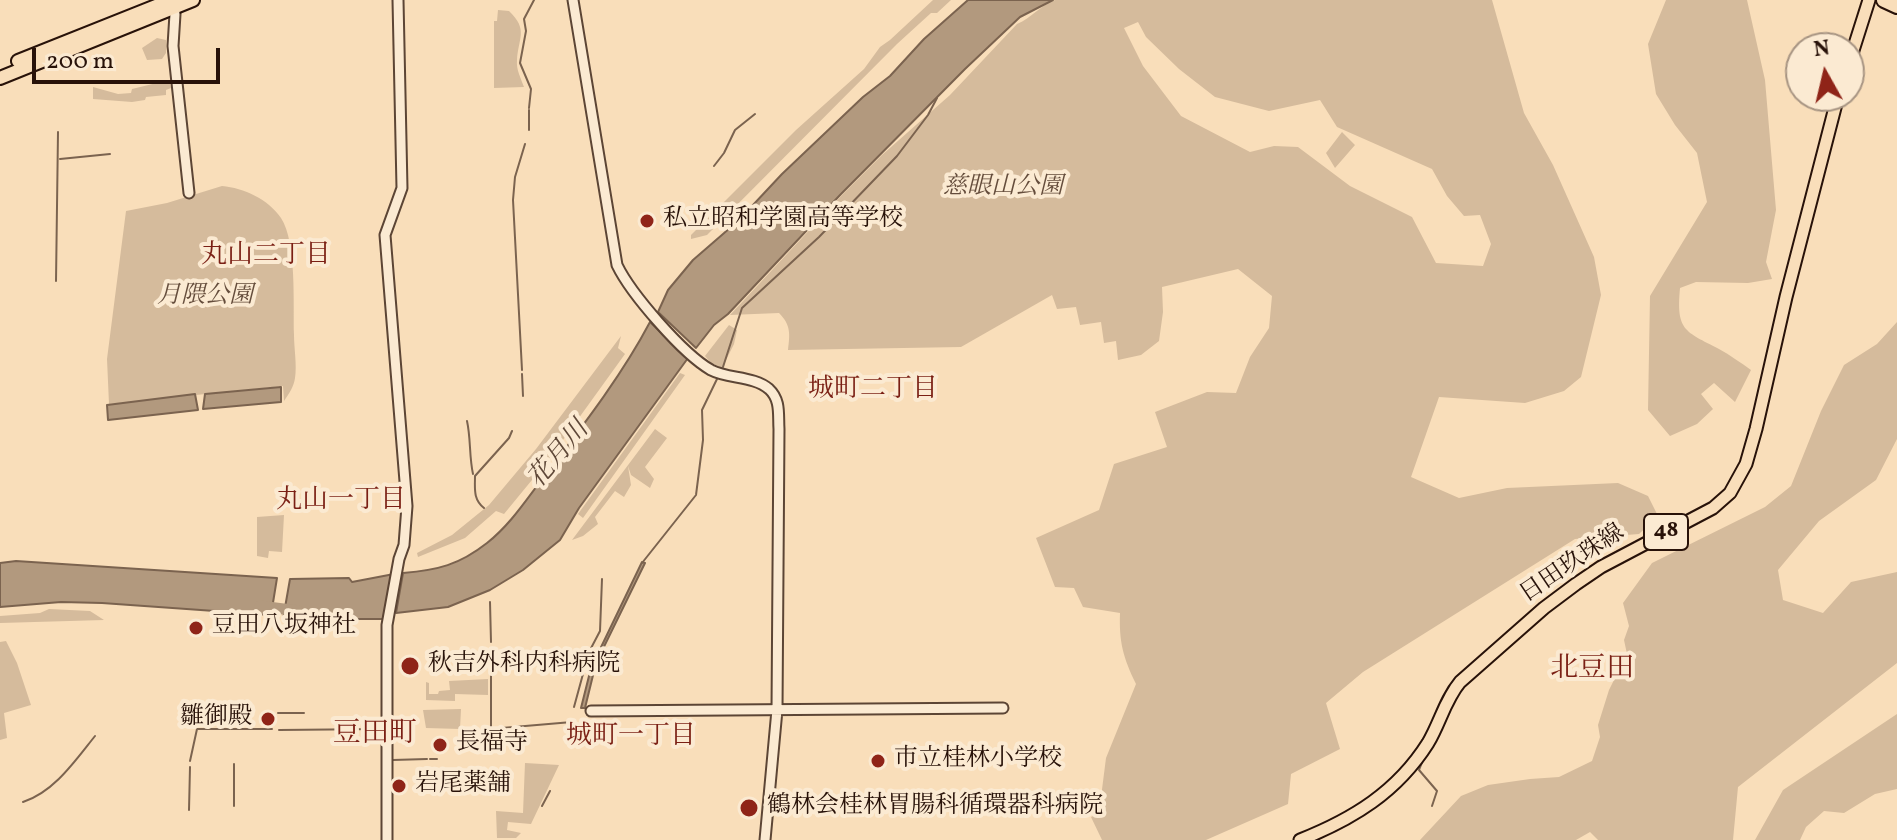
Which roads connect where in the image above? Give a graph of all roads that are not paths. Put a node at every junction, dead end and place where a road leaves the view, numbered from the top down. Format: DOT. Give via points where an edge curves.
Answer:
graph roads {
  1 [pos="193,0"];
  2 [pos="398,0"];
  3 [pos="573,0"];
  4 [pos="1869,0"];
  5 [pos="1884,0"];
  6 [pos="172,2"];
  7 [pos="1897,6"];
  8 [pos="1859,32"];
  9 [pos="0,69"];
  10 [pos="0,78"];
  11 [pos="1834,112"];
  12 [pos="189,193"];
  13 [pos="1003,708"];
  14 [pos="777,710"];
  15 [pos="591,711"];
  16 [pos="387,840"];
  17 [pos="765,840"];
  18 [pos="1300,840"];
  1 -- 6 [label="highway"];
  2 -- 16 [label="street" via="402,188 385,235 407,506 387,625"];
  3 -- 14 [label="street" via="617,265 625,283 699,361 725,376 768,388 777,399"];
  4 -- 8 [label="main road"];
  5 -- 7 [label="highway"];
  6 -- 9 [label="highway"];
  6 -- 10 [label="highway"];
  6 -- 12 [label="street"];
  11 -- 18 [label="main road, 日田玖珠線 / 48" via="1756,429 1730,493 1713,508 1601,567 1544,608 1453,690 1428,744 1383,795 1346,820"];
  13 -- 14 [label="street"];
  14 -- 15 [label="street"];
  14 -- 17 [label="street"];
}
